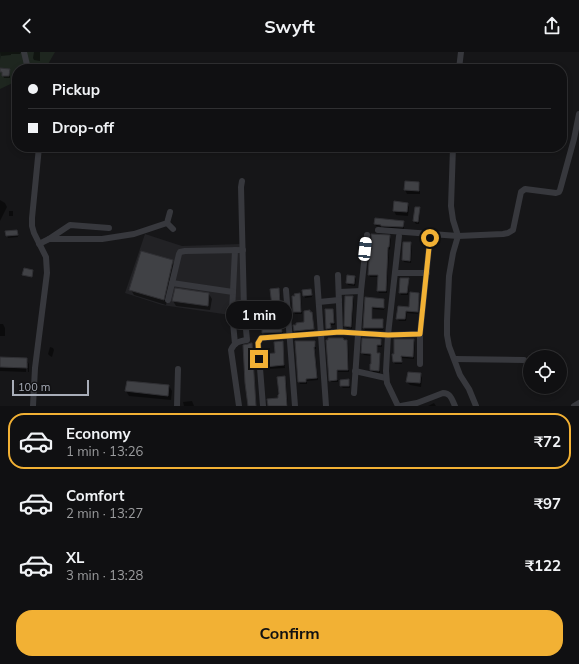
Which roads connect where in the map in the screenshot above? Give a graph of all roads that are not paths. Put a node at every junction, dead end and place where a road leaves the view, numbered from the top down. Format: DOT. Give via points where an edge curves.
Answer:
graph roads {
  1 [pos="24,52"];
  2 [pos="461,52"];
  3 [pos="27,64"];
  4 [pos="460,64"];
  5 [pos="579,114"];
  6 [pos="39,152"];
  7 [pos="453,152"];
  8 [pos="242,181"];
  9 [pos="170,212"];
  10 [pos="167,223"];
  11 [pos="108,228"];
  12 [pos="173,229"];
  13 [pos="378,230"];
  14 [pos="367,235"];
  15 [pos="399,236"];
  16 [pos="458,236"];
  17 [pos="430,238"];
  18 [pos="49,239"];
  19 [pos="39,244"];
  20 [pos="235,250"];
  21 [pos="243,250"];
  22 [pos="395,272"];
  23 [pos="427,273"];
  24 [pos="338,275"];
  25 [pos="317,278"];
  26 [pos="172,283"];
  27 [pos="286,290"];
  28 [pos="233,292"];
  29 [pos="339,292"];
  30 [pos="361,292"];
  31 [pos="168,300"];
  32 [pos="339,300"];
  33 [pos="319,302"];
  34 [pos="340,332"];
  35 [pos="321,333"];
  36 [pos="358,333"];
  37 [pos="420,334"];
  38 [pos="388,335"];
  39 [pos="289,336"];
  40 [pos="236,344"];
  41 [pos="454,359"];
  42 [pos="523,360"];
  43 [pos="420,364"];
  44 [pos="178,369"];
  45 [pos="355,371"];
  46 [pos="386,378"];
  47 [pos="354,393"];
  48 [pos="579,403"];
  49 [pos="418,404"];
  50 [pos="33,406"];
  51 [pos="177,406"];
  52 [pos="239,406"];
  53 [pos="263,406"];
  54 [pos="295,406"];
  55 [pos="326,406"];
  56 [pos="398,406"];
  57 [pos="401,406"];
  58 [pos="455,406"];
  59 [pos="476,406"];
  60 [pos="574,406"];
  1 -- 3 [label="street"];
  2 -- 4 [label="street"];
  5 -- 16 [label="street" via="559,192 522,190 513,230 508,233"];
  6 -- 19 [label="street" via="32,226"];
  7 -- 16 [label="street" via="451,206"];
  8 -- 21 [label="street"];
  9 -- 10 [label="street"];
  10 -- 12 [label="street"];
  10 -- 18 [label="street" via="134,234 102,239"];
  11 -- 18 [label="street" via="70,225"];
  13 -- 16 [label="street"];
  14 -- 30 [label="street"];
  15 -- 22 [label="street"];
  16 -- 41 [label="street" via="449,276 446,321 449,346"];
  17 -- 23 [label="street"];
  18 -- 19 [label="street"];
  19 -- 50 [label="street" via="46,257 47,274 35,368"];
  20 -- 21 [label="street"];
  20 -- 26 [label="street" via="180,252"];
  20 -- 28 [label="street"];
  21 -- 40 [label="street" via="247,340"];
  22 -- 23 [label="street"];
  22 -- 38 [label="street"];
  23 -- 37 [label="street"];
  24 -- 29 [label="street"];
  25 -- 33 [label="street"];
  26 -- 28 [label="street"];
  26 -- 31 [label="street"];
  27 -- 39 [label="street"];
  28 -- 40 [label="street" via="232,312"];
  29 -- 30 [label="street"];
  29 -- 32 [label="street"];
  30 -- 36 [label="street"];
  32 -- 33 [label="street"];
  32 -- 34 [label="street"];
  33 -- 35 [label="street"];
  34 -- 35 [label="street"];
  34 -- 36 [label="street"];
  35 -- 39 [label="street"];
  35 -- 55 [label="street"];
  36 -- 38 [label="street"];
  36 -- 45 [label="street"];
  37 -- 38 [label="street"];
  37 -- 43 [label="street"];
  38 -- 46 [label="street"];
  39 -- 53 [label="street" via="261,338 258,343"];
  39 -- 54 [label="street"];
  40 -- 52 [label="street" via="232,350"];
  41 -- 42 [label="street"];
  41 -- 59 [label="street"];
  44 -- 51 [label="street"];
  45 -- 46 [label="street"];
  45 -- 47 [label="street"];
  46 -- 56 [label="street"];
  48 -- 60 [label="street"];
  49 -- 57 [label="street"];
  49 -- 58 [label="street" via="447,393"];
}
